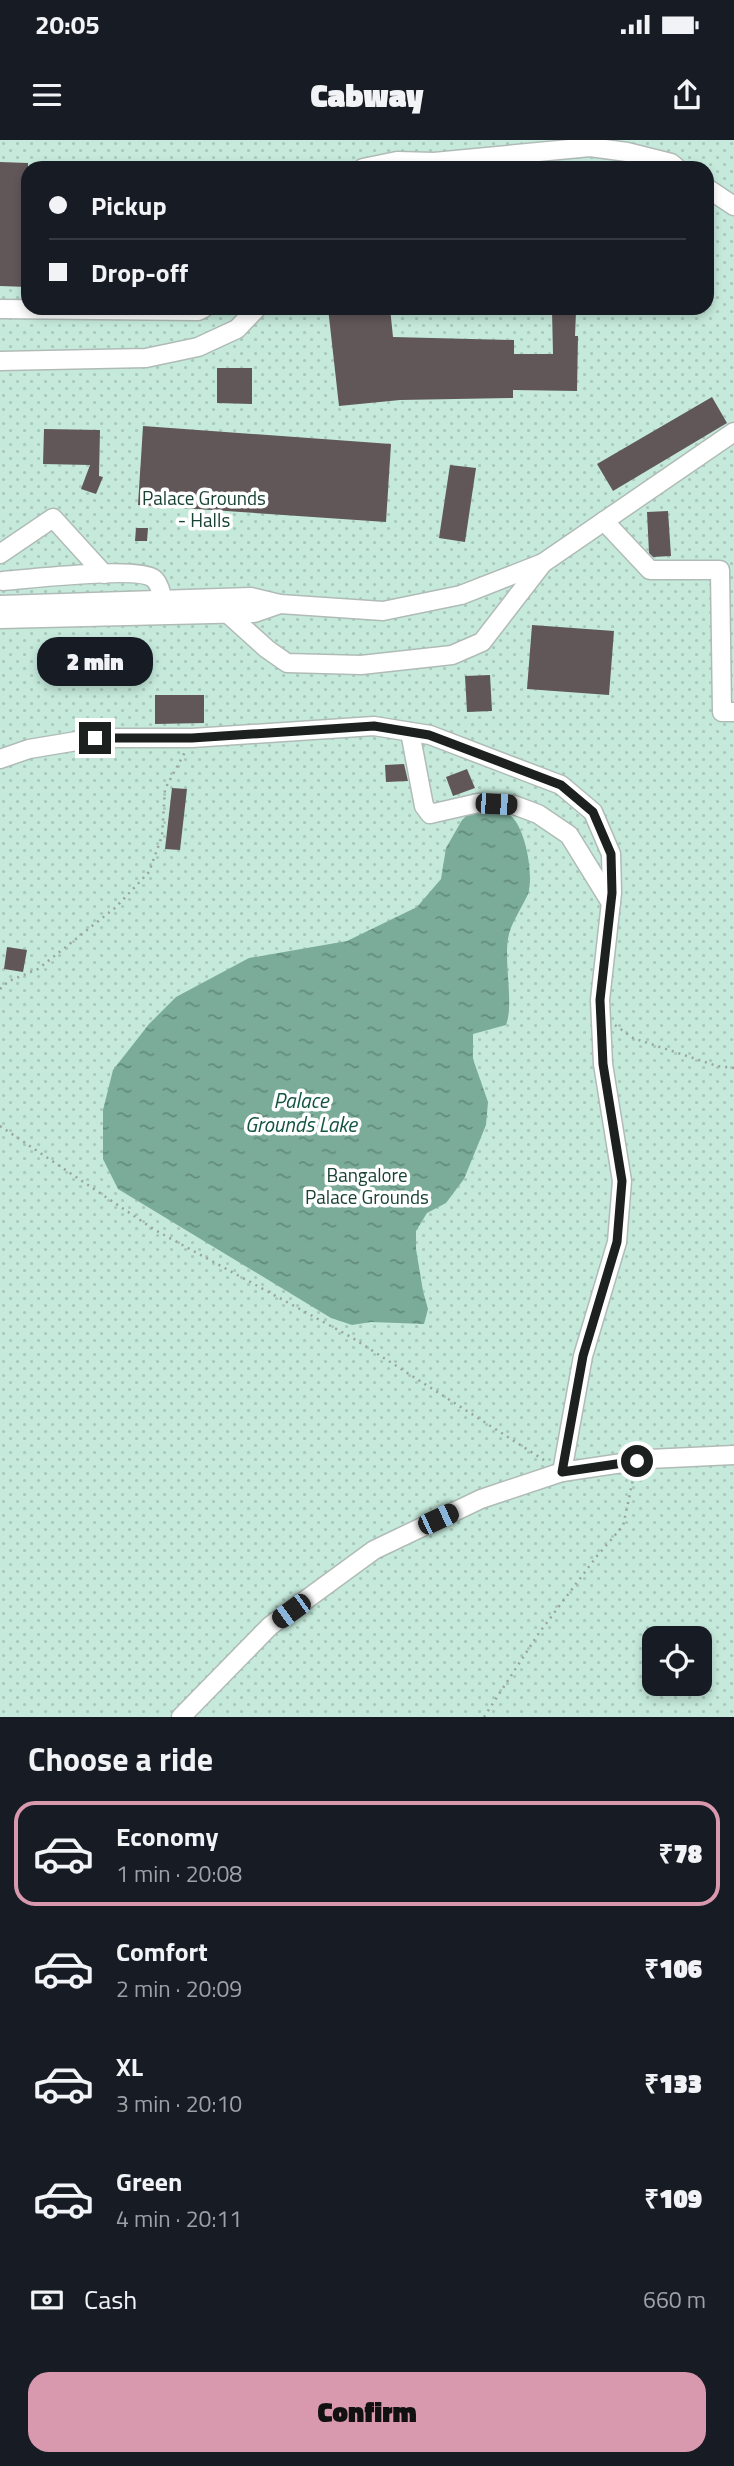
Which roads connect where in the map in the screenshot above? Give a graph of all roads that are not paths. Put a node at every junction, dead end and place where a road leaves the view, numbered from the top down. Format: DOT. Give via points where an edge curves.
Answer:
graph roads {
  1 [pos="444,161"];
  2 [pos="662,161"];
  3 [pos="714,193"];
  4 [pos="734,206"];
  5 [pos="0,309"];
  6 [pos="21,309"];
  7 [pos="251,315"];
  8 [pos="0,360"];
  9 [pos="734,432"];
  10 [pos="604,521"];
  11 [pos="0,554"];
  12 [pos="543,563"];
  13 [pos="104,573"];
  14 [pos="72,576"];
  15 [pos="3,581"];
  16 [pos="280,604"];
  17 [pos="0,605"];
  18 [pos="164,607"];
  19 [pos="76,610"];
  20 [pos="226,612"];
  21 [pos="0,619"];
  22 [pos="734,712"];
  23 [pos="410,732"];
  24 [pos="0,759"];
  25 [pos="611,903"];
  26 [pos="734,1455"];
  27 [pos="562,1472"];
  28 [pos="181,1717"];
  1 -- 2 [label="lane" via="590,147"];
  3 -- 4 [label="lane"];
  5 -- 6 [label="lane"];
  7 -- 8 [label="lane" via="237,330 198,346 146,358"];
  9 -- 10 [label="lane"];
  10 -- 12 [label="lane"];
  10 -- 22 [label="lane" via="650,569 720,569 722,712"];
  11 -- 13 [label="lane" via="53,518"];
  12 -- 16 [label="lane" via="461,595 383,611"];
  12 -- 20 [label="lane" via="482,642 452,654 361,665 286,663"];
  13 -- 14 [label="lane"];
  13 -- 18 [label="lane" via="146,574 157,582"];
  14 -- 15 [label="lane"];
  14 -- 19 [label="lane"];
  16 -- 18 [label="lane" via="251,597"];
  16 -- 20 [label="lane" via="254,613"];
  17 -- 19 [label="lane"];
  18 -- 19 [label="lane"];
  18 -- 20 [label="lane"];
  19 -- 21 [label="lane"];
  23 -- 24 [label="lane" via="374,726 192,738 95,738 29,749"];
  23 -- 25 [label="lane" via="561,785 572,794 593,812 611,854"];
  23 -- 25 [label="lane" via="429,814 478,803 514,805 538,814 569,835"];
  25 -- 27 [label="lane" via="600,1000 603,1064 622,1181 617,1242 583,1356"];
  26 -- 27 [label="lane" via="637,1461"];
  27 -- 28 [label="lane" via="481,1499 374,1550 270,1626"];
}
